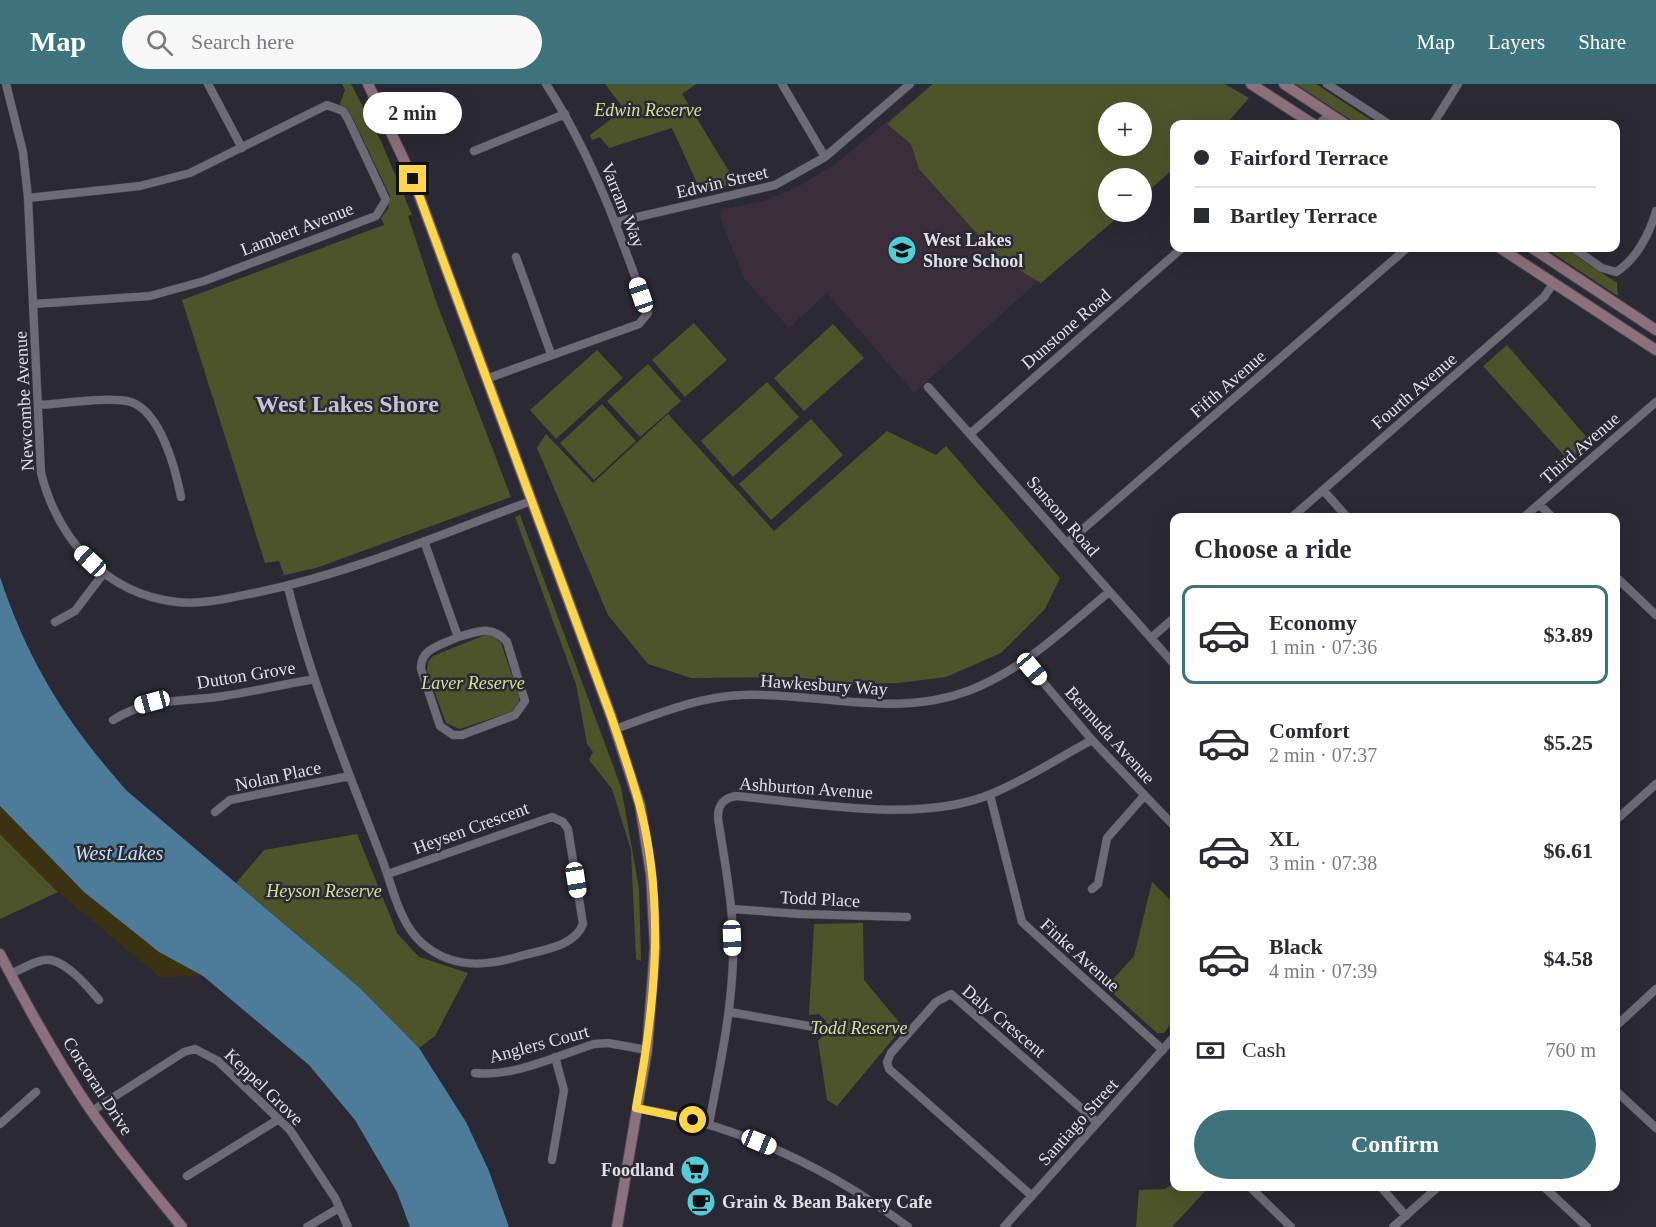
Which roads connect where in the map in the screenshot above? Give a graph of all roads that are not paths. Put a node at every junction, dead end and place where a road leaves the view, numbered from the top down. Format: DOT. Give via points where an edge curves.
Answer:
graph roads {
  1 [pos="6,84"];
  2 [pos="208,84"];
  3 [pos="370,84"];
  4 [pos="546,84"];
  5 [pos="782,84"];
  6 [pos="910,84"];
  7 [pos="1251,84"];
  8 [pos="1284,84"];
  9 [pos="1327,84"];
  10 [pos="1458,84"];
  11 [pos="565,114"];
  12 [pos="1330,114"];
  13 [pos="1307,120"];
  14 [pos="1323,120"];
  15 [pos="1339,120"];
  16 [pos="1383,120"];
  17 [pos="1436,120"];
  18 [pos="242,148"];
  19 [pos="474,151"];
  20 [pos="825,157"];
  21 [pos="28,198"];
  22 [pos="1656,211"];
  23 [pos="615,222"];
  24 [pos="1177,252"];
  25 [pos="1402,252"];
  26 [pos="1506,252"];
  27 [pos="1538,252"];
  28 [pos="1579,252"];
  29 [pos="516,257"];
  30 [pos="1553,284"];
  31 [pos="34,304"];
  32 [pos="1656,330"];
  33 [pos="1656,350"];
  34 [pos="551,354"];
  35 [pos="486,379"];
  36 [pos="928,387"];
  37 [pos="1656,402"];
  38 [pos="38,405"];
  39 [pos="970,434"];
  40 [pos="1323,490"];
  41 [pos="181,498"];
  42 [pos="531,501"];
  43 [pos="1539,504"];
  44 [pos="1297,513"];
  45 [pos="1344,513"];
  46 [pos="1529,513"];
  47 [pos="1548,513"];
  48 [pos="424,541"];
  49 [pos="1067,543"];
  50 [pos="103,574"];
  51 [pos="1620,581"];
  52 [pos="288,586"];
  53 [pos="1109,592"];
  54 [pos="1656,615"];
  55 [pos="1170,621"];
  56 [pos="55,622"];
  57 [pos="458,637"];
  58 [pos="1150,638"];
  59 [pos="1170,660"];
  60 [pos="1026,662"];
  61 [pos="315,679"];
  62 [pos="113,720"];
  63 [pos="615,729"];
  64 [pos="1092,740"];
  65 [pos="350,776"];
  66 [pos="1656,784"];
  67 [pos="990,795"];
  68 [pos="1144,796"];
  69 [pos="215,812"];
  70 [pos="1620,816"];
  71 [pos="1170,822"];
  72 [pos="388,874"];
  73 [pos="1092,889"];
  74 [pos="732,909"];
  75 [pos="907,917"];
  76 [pos="0,954"];
  77 [pos="11,974"];
  78 [pos="1656,989"];
  79 [pos="99,1000"];
  80 [pos="730,1012"];
  81 [pos="1620,1022"];
  82 [pos="814,1027"];
  83 [pos="1170,1042"];
  84 [pos="647,1050"];
  85 [pos="1163,1050"];
  86 [pos="555,1057"];
  87 [pos="475,1073"];
  88 [pos="36,1092"];
  89 [pos="1620,1095"];
  90 [pos="636,1108"];
  91 [pos="92,1111"];
  92 [pos="279,1119"];
  93 [pos="1097,1122"];
  94 [pos="0,1124"];
  95 [pos="709,1125"];
  96 [pos="1656,1128"];
  97 [pos="552,1160"];
  98 [pos="187,1176"];
  99 [pos="1254,1191"];
  100 [pos="1384,1191"];
  101 [pos="1434,1191"];
  102 [pos="1548,1191"];
  103 [pos="1032,1196"];
  104 [pos="339,1208"];
  105 [pos="1406,1216"];
  106 [pos="897,1219"];
  107 [pos="182,1227"];
  108 [pos="307,1227"];
  109 [pos="348,1227"];
  110 [pos="617,1227"];
  111 [pos="890,1227"];
  112 [pos="908,1227"];
  113 [pos="1004,1227"];
  114 [pos="1291,1227"];
  115 [pos="1393,1227"];
  116 [pos="1587,1227"];
  1 -- 21 [label="street, Newcombe Avenue" via="23,152"];
  2 -- 18 [label="street"];
  3 -- 35 [label="street" via="413,179"];
  4 -- 11 [label="street, Varram Way"];
  5 -- 20 [label="street"];
  6 -- 20 [label="street, Edwin Street"];
  7 -- 13 [label="street"];
  8 -- 12 [label="street"];
  9 -- 16 [label="street"];
  10 -- 17 [label="street"];
  11 -- 19 [label="street"];
  11 -- 23 [label="street, Varram Way" via="599,180"];
  12 -- 14 [label="street"];
  12 -- 15 [label="street"];
  18 -- 21 [label="street, Lambert Avenue" via="190,174 140,186"];
  18 -- 31 [label="street, Lambert Avenue" via="327,105 336,107 348,118 386,200 376,216 204,281 150,296"];
  20 -- 23 [label="street, Edwin Street" via="764,189"];
  21 -- 31 [label="street, Newcombe Avenue"];
  22 -- 28 [label="street" via="1652,226 1627,265 1616,272 1602,268"];
  23 -- 34 [label="street, Varram Way" via="648,313 639,324"];
  24 -- 39 [label="street, Dunstone Road"];
  25 -- 49 [label="street, Fifth Avenue"];
  26 -- 30 [label="street"];
  27 -- 32 [label="street"];
  29 -- 34 [label="street"];
  30 -- 33 [label="street"];
  30 -- 40 [label="street, Fourth Avenue" via="1545,297"];
  31 -- 38 [label="street, Newcombe Avenue"];
  34 -- 35 [label="street, Varram Way"];
  35 -- 42 [label="street"];
  36 -- 39 [label="street, Sansom Road"];
  37 -- 43 [label="street, Third Avenue"];
  38 -- 41 [label="street" via="118,400 142,408 154,423 176,470"];
  38 -- 50 [label="street, Newcombe Avenue" via="41,473 51,506 79,551"];
  39 -- 49 [label="street, Sansom Road"];
  40 -- 44 [label="street, Fourth Avenue"];
  40 -- 45 [label="street"];
  42 -- 48 [label="street, Newcombe Avenue"];
  42 -- 63 [label="street"];
  43 -- 46 [label="street, Third Avenue"];
  43 -- 47 [label="street"];
  48 -- 52 [label="street, Newcombe Avenue"];
  48 -- 57 [label="street"];
  49 -- 53 [label="street, Sansom Road"];
  50 -- 52 [label="street, Newcombe Avenue" via="130,589 177,602 220,600"];
  50 -- 56 [label="street" via="75,611"];
  51 -- 54 [label="street"];
  52 -- 61 [label="street, Heysen Crescent"];
  53 -- 58 [label="street, Sansom Road"];
  53 -- 60 [label="street, Hawkesbury Way"];
  55 -- 58 [label="street"];
  57 -- 57 [label="street" via="429,649 420,662 440,726 453,735 515,715 525,700 502,636 487,629"];
  58 -- 59 [label="street, Sansom Road"];
  60 -- 63 [label="street, Hawkesbury Way" via="967,692 927,702 867,705 775,696 720,697 692,702"];
  60 -- 64 [label="street, Bermuda Avenue"];
  61 -- 62 [label="street, Dutton Grove" via="222,696 152,702"];
  61 -- 65 [label="street, Heysen Crescent"];
  63 -- 84 [label="street" via="640,805 651,875 655,948"];
  64 -- 67 [label="street, Ashburton Avenue"];
  64 -- 68 [label="street, Bermuda Avenue"];
  65 -- 69 [label="street, Nolan Place" via="230,800"];
  65 -- 72 [label="street, Heysen Crescent"];
  66 -- 70 [label="street"];
  67 -- 74 [label="street, Ashburton Avenue" via="916,810 728,797 718,809 718,818"];
  67 -- 85 [label="street, Finke Avenue" via="1022,922"];
  68 -- 71 [label="street, Bermuda Avenue"];
  68 -- 73 [label="street" via="1107,838 1098,884"];
  72 -- 72 [label="street, Heysen Crescent" via="413,933 432,951 463,964 496,964 570,941 583,924 568,829 552,817"];
  74 -- 75 [label="street, Todd Place"];
  74 -- 80 [label="street, Ashburton Avenue"];
  76 -- 77 [label="street, Corcoran Drive"];
  77 -- 79 [label="street" via="39,961 51,960 62,965"];
  77 -- 91 [label="street, Corcoran Drive"];
  78 -- 81 [label="street"];
  80 -- 82 [label="street"];
  80 -- 95 [label="street, Ashburton Avenue"];
  83 -- 85 [label="street, Santiago Street"];
  84 -- 86 [label="street, Anglers Court" via="594,1044"];
  84 -- 90 [label="street"];
  85 -- 93 [label="street, Santiago Street"];
  86 -- 87 [label="street, Anglers Court" via="491,1075"];
  86 -- 97 [label="street" via="564,1090"];
  88 -- 94 [label="street"];
  89 -- 96 [label="street"];
  90 -- 95 [label="street"];
  90 -- 110 [label="street"];
  91 -- 92 [label="street, Keppel Grove" via="174,1058 195,1049 218,1061"];
  91 -- 107 [label="street, Corcoran Drive"];
  92 -- 98 [label="street"];
  92 -- 104 [label="street, Keppel Grove"];
  93 -- 103 [label="street, Santiago Street"];
  93 -- 103 [label="street, Daly Crescent" via="951,994 936,1002 891,1053 889,1069"];
  95 -- 106 [label="street" via="773,1148 835,1178"];
  99 -- 114 [label="street"];
  100 -- 105 [label="street"];
  101 -- 105 [label="street"];
  102 -- 116 [label="street"];
  103 -- 113 [label="street, Santiago Street"];
  104 -- 108 [label="street"];
  104 -- 109 [label="street, Keppel Grove"];
  105 -- 115 [label="street"];
  106 -- 111 [label="street"];
  106 -- 112 [label="street"];
}
